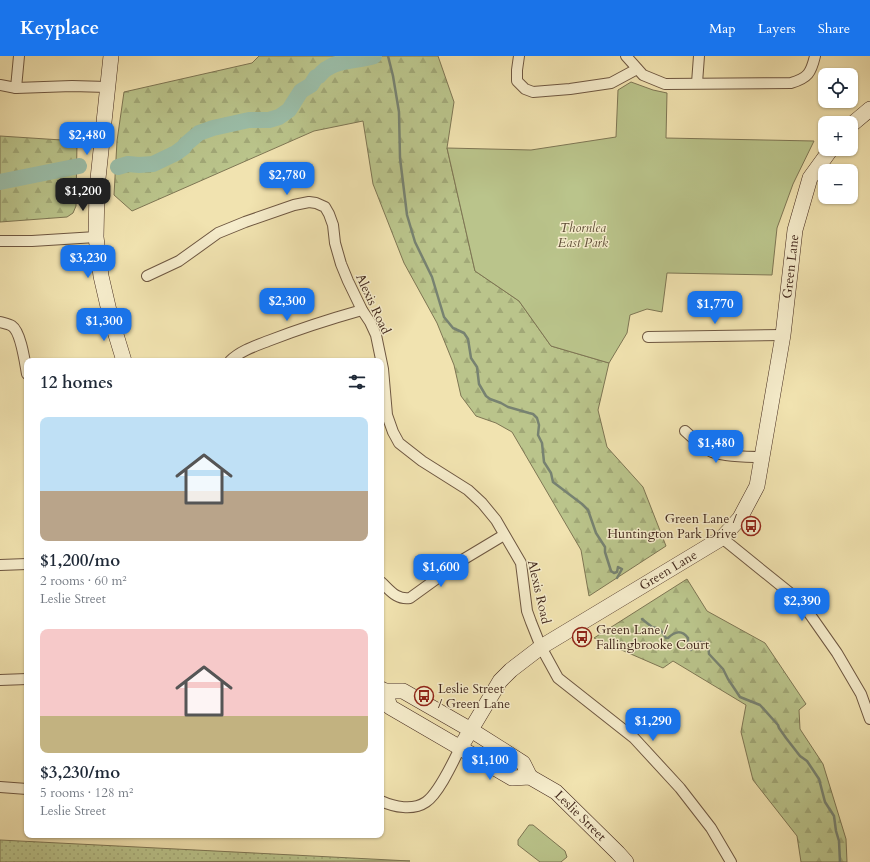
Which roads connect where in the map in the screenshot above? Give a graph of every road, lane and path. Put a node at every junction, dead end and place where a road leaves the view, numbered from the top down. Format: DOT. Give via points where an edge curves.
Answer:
graph roads {
  1 [pos="19,56"];
  2 [pos="111,56"];
  3 [pos="519,56"];
  4 [pos="626,56"];
  5 [pos="699,56"];
  6 [pos="815,56"];
  7 [pos="637,69"];
  8 [pos="697,83"];
  9 [pos="0,85"];
  10 [pos="107,87"];
  11 [pos="16,88"];
  12 [pos="870,109"];
  13 [pos="858,119"];
  14 [pos="826,156"];
  15 [pos="96,237"];
  16 [pos="0,241"];
  17 [pos="147,276"];
  18 [pos="362,310"];
  19 [pos="0,322"];
  20 [pos="782,335"];
  21 [pos="648,337"];
  22 [pos="123,358"];
  23 [pos="234,358"];
  24 [pos="381,358"];
  25 [pos="24,360"];
  26 [pos="384,384"];
  27 [pos="685,431"];
  28 [pos="763,457"];
  29 [pos="504,535"];
  30 [pos="722,538"];
  31 [pos="24,564"];
  32 [pos="0,565"];
  33 [pos="384,585"];
  34 [pos="541,647"];
  35 [pos="24,679"];
  36 [pos="0,680"];
  37 [pos="384,690"];
  38 [pos="384,692"];
  39 [pos="870,718"];
  40 [pos="470,730"];
  41 [pos="460,748"];
  42 [pos="530,777"];
  43 [pos="0,787"];
  44 [pos="24,789"];
  45 [pos="384,802"];
  46 [pos="626,862"];
  47 [pos="731,862"];
  1 -- 11 [label="street"];
  2 -- 10 [label="main road"];
  3 -- 7 [label="street" via="517,81 524,89 533,92 611,83"];
  4 -- 7 [label="street"];
  5 -- 8 [label="street"];
  6 -- 8 [label="street" via="812,69 800,81"];
  7 -- 8 [label="street" via="643,75 665,84"];
  9 -- 11 [label="street"];
  10 -- 11 [label="street"];
  10 -- 15 [label="main road" via="97,188"];
  12 -- 13 [label="main road"];
  14 -- 20 [label="main road, Green Lane" via="810,178 795,230"];
  15 -- 16 [label="street"];
  15 -- 22 [label="main road" via="101,276"];
  17 -- 18 [label="street, Alexis Road" via="179,261 218,233 294,205 316,203 325,207 329,214 341,264"];
  18 -- 23 [label="street" via="286,334 246,350"];
  18 -- 24 [label="street, Alexis Road" via="376,335"];
  19 -- 25 [label="street" via="12,326 16,331"];
  20 -- 21 [label="street"];
  20 -- 28 [label="main road, Green Lane"];
  26 -- 29 [label="street, Alexis Road" via="387,415 399,443 468,490 496,520"];
  27 -- 28 [label="street" via="713,452"];
  28 -- 30 [label="main road, Green Lane" via="757,486 740,518"];
  29 -- 33 [label="street" via="464,558 410,598 396,596"];
  29 -- 34 [label="street, Alexis Road" via="521,563 527,611"];
  30 -- 34 [label="main road, Green Lane"];
  30 -- 39 [label="street" via="804,606 837,653 861,694"];
  31 -- 32 [label="street"];
  34 -- 40 [label="main road, Green Lane" via="500,681"];
  34 -- 47 [label="street, Alexis Road" via="558,678 634,738 680,788 711,828"];
  35 -- 36 [label="street"];
  37 -- 40 [label="main road, Leslie Street" via="403,691"];
  38 -- 41 [label="main road, Leslie Street" via="390,707"];
  40 -- 41 [label="main road, Green Lane"];
  40 -- 42 [label="main road, Leslie Street" via="523,763"];
  41 -- 42 [label="main road, Leslie Street" via="512,778"];
  41 -- 45 [label="street" via="436,792 426,802 408,807"];
  42 -- 46 [label="main road, Leslie Street" via="556,792"];
  43 -- 44 [label="street"];
}
